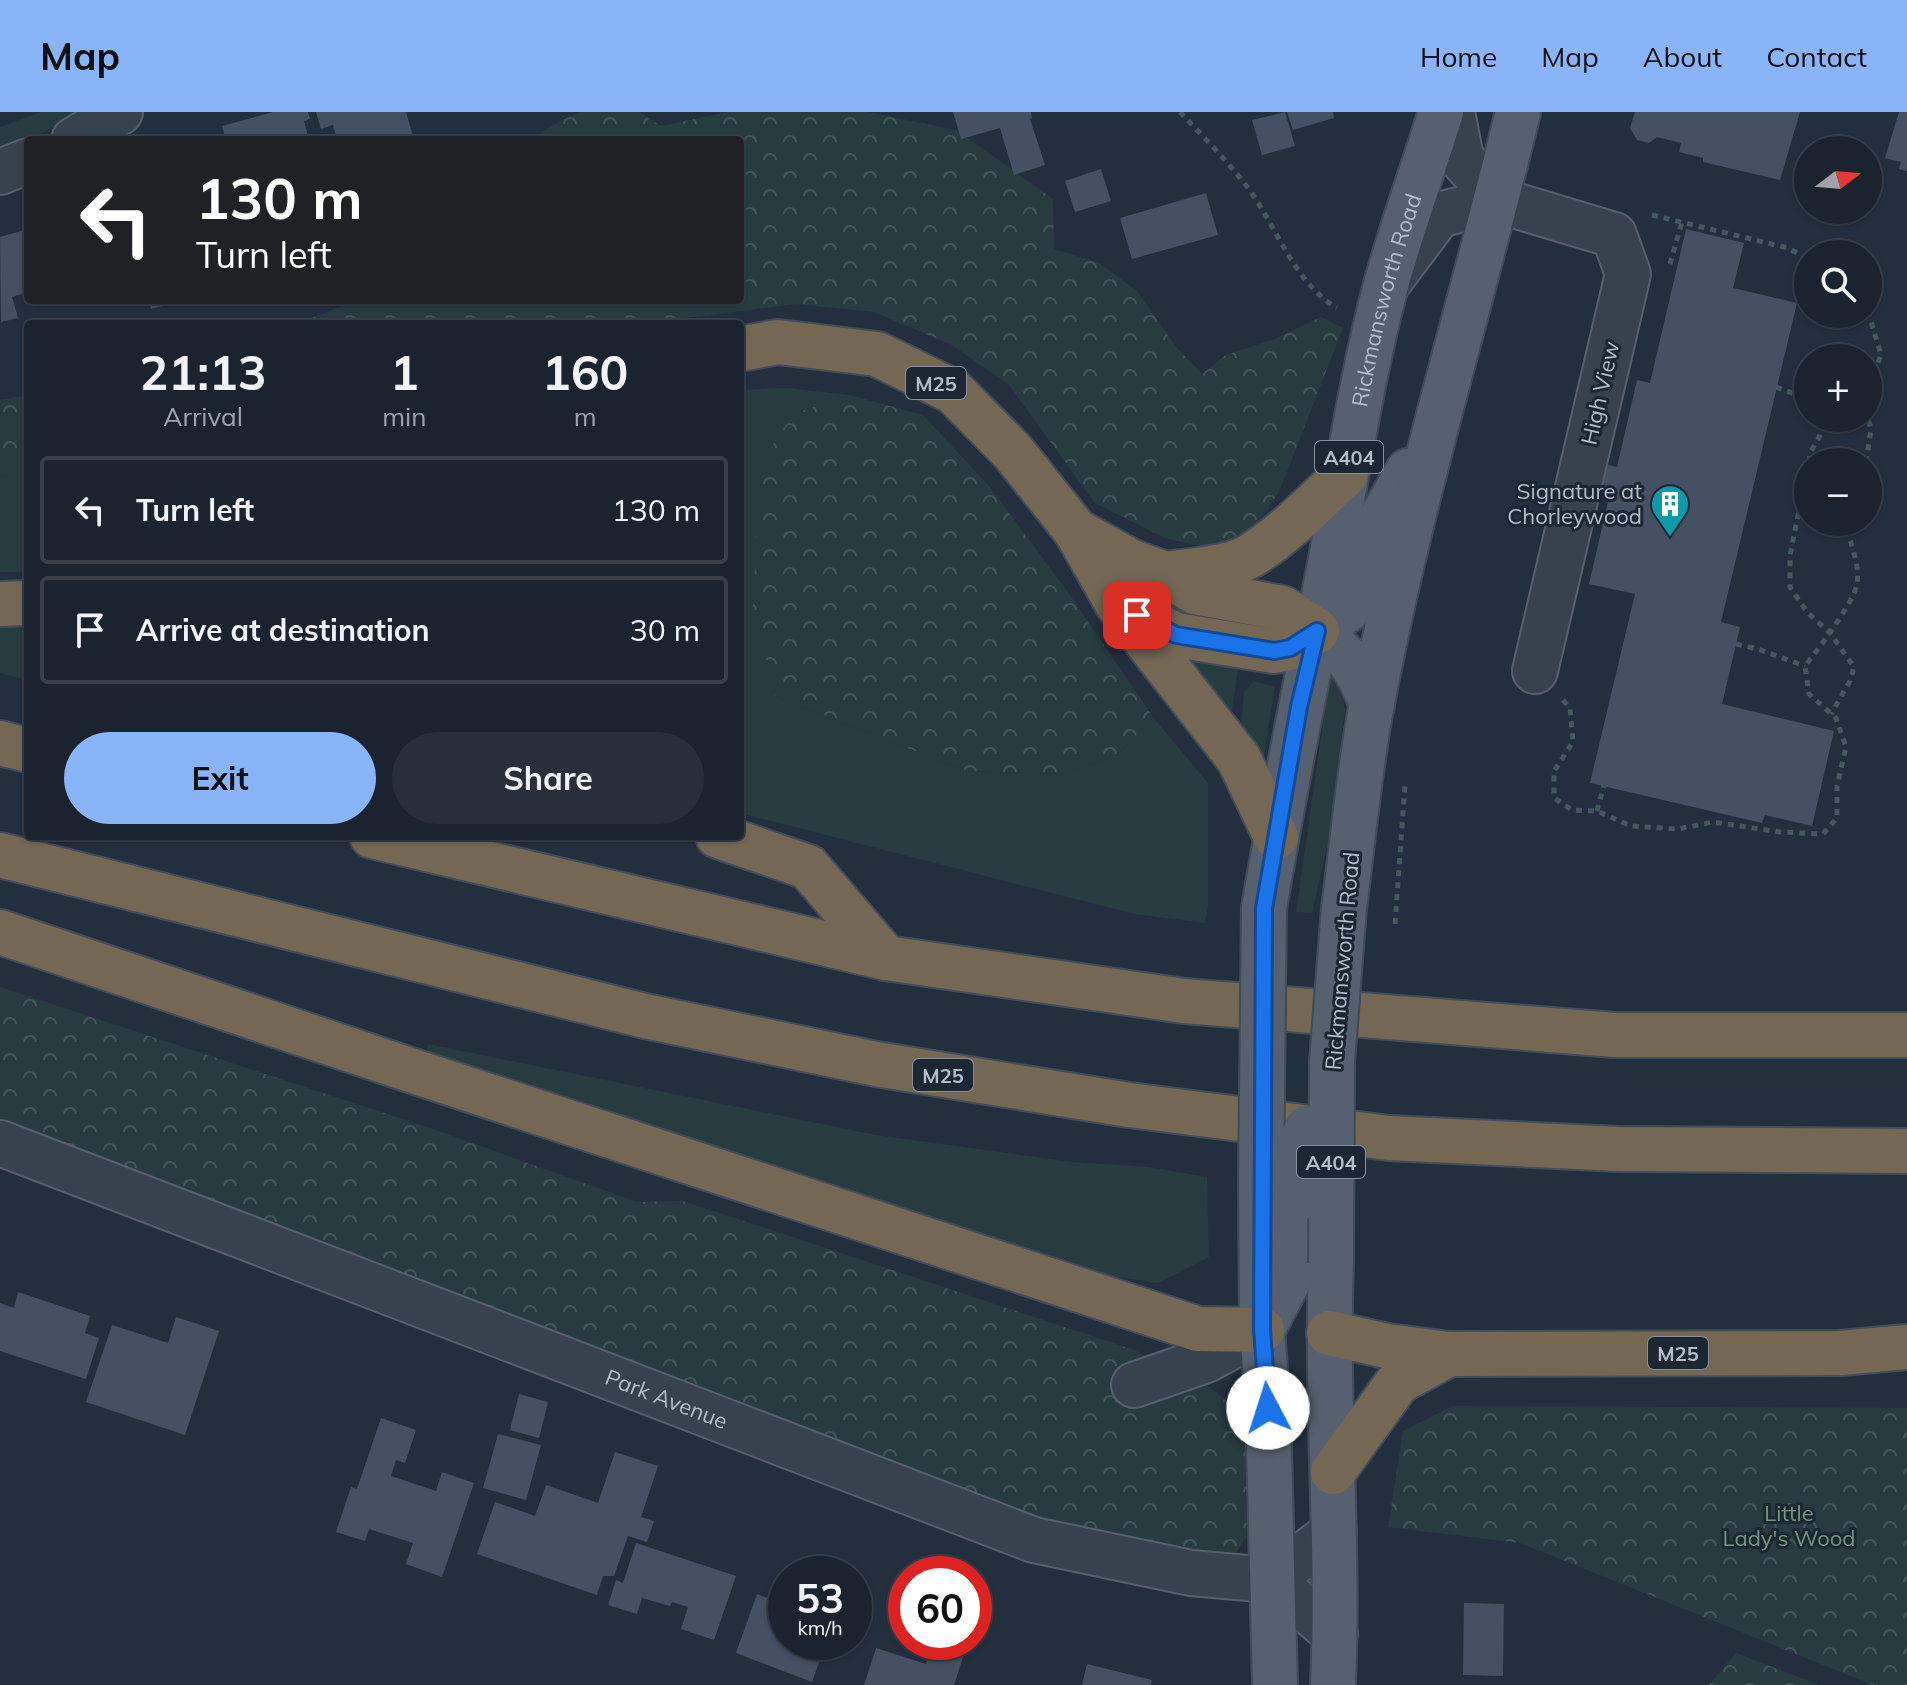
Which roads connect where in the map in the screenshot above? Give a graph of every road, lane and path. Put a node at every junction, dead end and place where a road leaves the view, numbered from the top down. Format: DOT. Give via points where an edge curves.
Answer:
graph roads {
  1 [pos="120,112"];
  2 [pos="1180,112"];
  3 [pos="1441,112"];
  4 [pos="1452,112"];
  5 [pos="1518,112"];
  6 [pos="81,136"];
  7 [pos="24,163"];
  8 [pos="0,172"];
  9 [pos="1497,200"];
  10 [pos="1614,235"];
  11 [pos="1794,251"];
  12 [pos="1386,285"];
  13 [pos="1376,331"];
  14 [pos="744,348"];
  15 [pos="1776,387"];
  16 [pos="1794,394"];
  17 [pos="1435,424"];
  18 [pos="1345,475"];
  19 [pos="1076,531"];
  20 [pos="1794,535"];
  21 [pos="1848,536"];
  22 [pos="1165,574"];
  23 [pos="24,603"];
  24 [pos="0,604"];
  25 [pos="1118,605"];
  26 [pos="1317,631"];
  27 [pos="1830,633"];
  28 [pos="1736,644"];
  29 [pos="1805,666"];
  30 [pos="1535,671"];
  31 [pos="1372,705"];
  32 [pos="1831,714"];
  33 [pos="0,743"];
  34 [pos="24,749"];
  35 [pos="1405,785"];
  36 [pos="1604,785"];
  37 [pos="1597,811"];
  38 [pos="1276,837"];
  39 [pos="389,840"];
  40 [pos="730,840"];
  41 [pos="0,855"];
  42 [pos="1395,924"];
  43 [pos="0,932"];
  44 [pos="886,958"];
  45 [pos="1907,1035"];
  46 [pos="1332,1062"];
  47 [pos="0,1143"];
  48 [pos="1907,1151"];
  49 [pos="1280,1190"];
  50 [pos="1262,1330"];
  51 [pos="1329,1333"];
  52 [pos="1907,1347"];
  53 [pos="1449,1354"];
  54 [pos="1134,1385"];
  55 [pos="1333,1472"];
  56 [pos="1334,1532"];
  57 [pos="1271,1580"];
  58 [pos="1335,1634"];
  59 [pos="1275,1685"];
  60 [pos="1333,1685"];
  1 -- 6 [label="street"];
  2 -- 13 [label="path" via="1255,198 1301,274 1328,303"];
  3 -- 12 [label="main road, Rickmansworth Road / A404"];
  4 -- 9 [label="street" via="1461,158"];
  5 -- 9 [label="main road, Rickmansworth Road / A404"];
  7 -- 8 [label="street"];
  9 -- 10 [label="street"];
  9 -- 12 [label="street" via="1439,215"];
  9 -- 17 [label="main road, Rickmansworth Road / A404"];
  10 -- 11 [label="path" via="1628,210"];
  10 -- 30 [label="street, High View" via="1628,274"];
  12 -- 13 [label="main road, Rickmansworth Road / A404"];
  13 -- 18 [label="main road, Rickmansworth Road / A404"];
  14 -- 19 [label="highway, M25" via="778,342 877,354 954,392 1013,452"];
  15 -- 16 [label="path"];
  17 -- 26 [label="main road" via="1383,515 1350,608"];
  17 -- 31 [label="main road, Rickmansworth Road / A404"];
  18 -- 22 [label="highway, M25" via="1248,558"];
  18 -- 26 [label="main road, Rickmansworth Road / A404"];
  19 -- 22 [label="highway, M25"];
  19 -- 25 [label="highway, M25"];
  20 -- 27 [label="path" via="1790,587"];
  21 -- 27 [label="path" via="1857,585"];
  22 -- 26 [label="highway, M25" via="1195,592 1282,608"];
  23 -- 24 [label="highway"];
  25 -- 26 [label="highway" via="1176,635 1274,651 1290,648"];
  25 -- 38 [label="highway, M25" via="1239,759"];
  26 -- 31 [label="main road" via="1359,671"];
  26 -- 38 [label="main road, Rickmansworth Road / A404"];
  27 -- 29 [label="path"];
  27 -- 32 [label="path" via="1854,667"];
  28 -- 29 [label="path"];
  29 -- 32 [label="path" via="1809,694"];
  30 -- 37 [label="path" via="1570,708 1573,742 1554,771 1554,798 1572,810"];
  31 -- 46 [label="main road, Rickmansworth Road / A404, bridge" via="1344,908"];
  32 -- 37 [label="path" via="1846,747 1837,786 1837,818 1823,834 1713,822 1678,829 1631,826"];
  33 -- 34 [label="highway"];
  35 -- 42 [label="path"];
  36 -- 37 [label="path"];
  38 -- 49 [label="main road, Rickmansworth Road / A404, bridge" via="1264,908"];
  39 -- 44 [label="highway"];
  40 -- 44 [label="highway" via="808,867"];
  41 -- 48 [label="highway, M25" via="645,1016 876,1064 1129,1105 1389,1138 1619,1149"];
  43 -- 50 [label="highway" via="1198,1329"];
  44 -- 45 [label="highway" via="1184,1001 1615,1035"];
  46 -- 49 [label="main road, bridge"];
  46 -- 51 [label="main road, Rickmansworth Road / A404, bridge"];
  47 -- 57 [label="street, Park Avenue" via="1034,1540 1191,1573"];
  49 -- 50 [label="main road, Rickmansworth Road / A404"];
  50 -- 51 [label="main road"];
  50 -- 54 [label="street" via="1206,1360"];
  50 -- 57 [label="main road, Rickmansworth Road / A404"];
  51 -- 53 [label="highway, M25"];
  51 -- 55 [label="main road, Rickmansworth Road / A404"];
  52 -- 53 [label="highway, M25" via="1841,1353"];
  53 -- 55 [label="highway, M25" via="1398,1382"];
  55 -- 56 [label="main road, Rickmansworth Road / A404"];
  56 -- 57 [label="street"];
  56 -- 58 [label="main road, Rickmansworth Road / A404"];
  57 -- 58 [label="street"];
  57 -- 59 [label="main road, Rickmansworth Road / A404"];
  58 -- 60 [label="main road, Rickmansworth Road / A404"];
}
